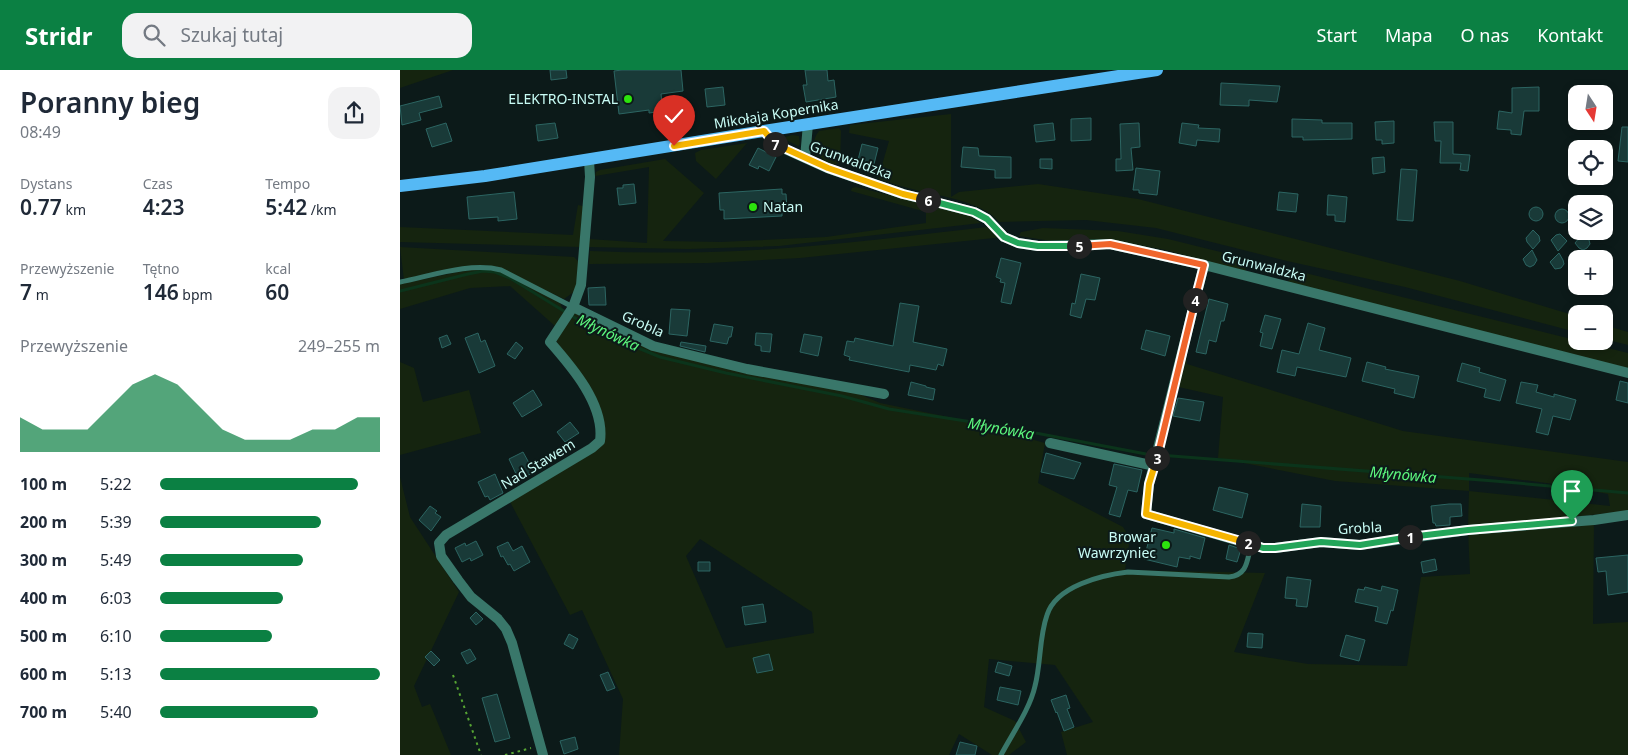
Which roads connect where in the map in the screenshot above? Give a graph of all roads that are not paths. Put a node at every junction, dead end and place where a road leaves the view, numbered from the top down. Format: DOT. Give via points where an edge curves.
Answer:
graph roads {
  1 [pos="1157,70"];
  2 [pos="808,124"];
  3 [pos="764,131"];
  4 [pos="805,158"];
  5 [pos="589,160"];
  6 [pos="400,186"];
  7 [pos="1204,265"];
  8 [pos="400,282"];
  9 [pos="573,307"];
  10 [pos="1628,373"];
  11 [pos="884,394"];
  12 [pos="1050,443"];
  13 [pos="1155,466"];
  14 [pos="1628,515"];
  15 [pos="1251,544"];
  16 [pos="542,750"];
  17 [pos="1001,755"];
  1 -- 2 [label="main road, Mikołaja Kopernika"];
  2 -- 3 [label="main road, Mikołaja Kopernika"];
  2 -- 4 [label="street"];
  3 -- 4 [label="street, Grunwaldzka" via="776,146"];
  3 -- 5 [label="main road, Mikołaja Kopernika"];
  4 -- 7 [label="street, Grunwaldzka" via="903,194 974,212 987,219 1004,237 1018,243 1038,246 1110,244"];
  5 -- 6 [label="main road, Mikołaja Kopernika"];
  5 -- 9 [label="street, Nad Stawem" via="581,285"];
  7 -- 10 [label="street, Grunwaldzka"];
  7 -- 13 [label="street, Grobla"];
  8 -- 9 [label="lane, Grobla" via="467,268 491,268"];
  9 -- 11 [label="street, Grobla" via="653,346"];
  9 -- 16 [label="street, Nad Stawem" via="550,342 583,384 601,424 600,441 446,535 439,543 440,556 470,597 506,629"];
  12 -- 13 [label="street"];
  13 -- 15 [label="street, Grobla" via="1149,484 1146,514"];
  14 -- 15 [label="street, Grobla" via="1468,530 1360,545 1321,542 1263,548"];
  15 -- 17 [label="lane" via="1247,563 1239,575 1118,573 1097,578 1056,600 1046,620 1032,695"];
}
